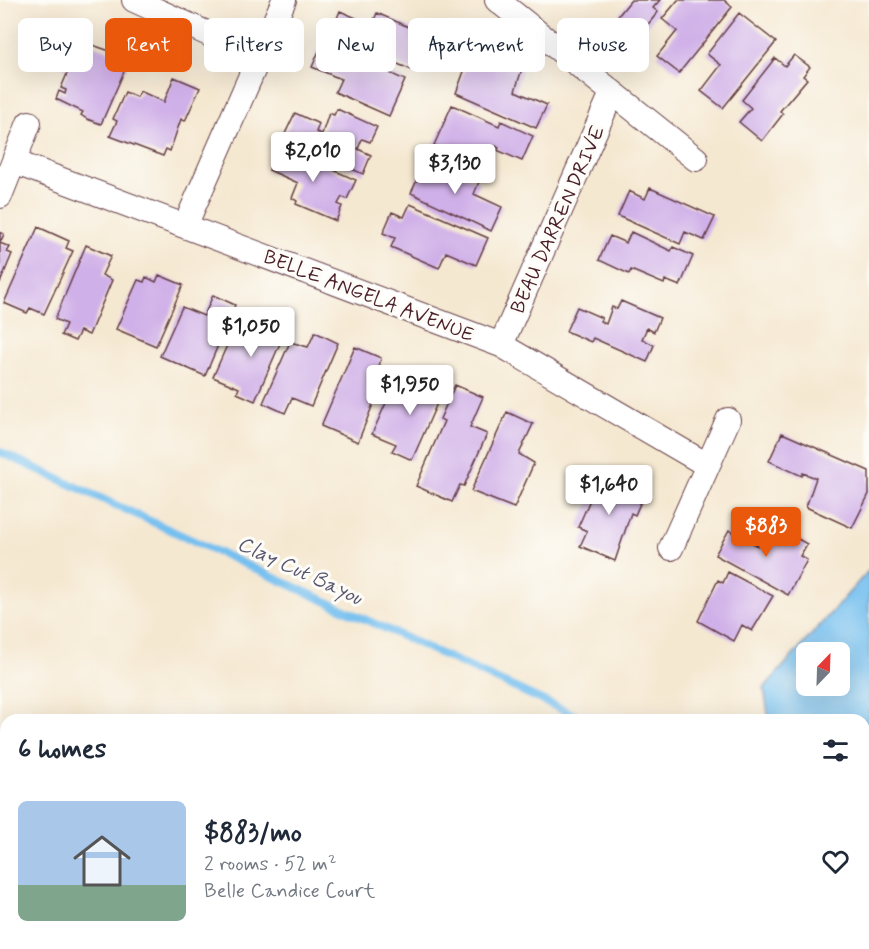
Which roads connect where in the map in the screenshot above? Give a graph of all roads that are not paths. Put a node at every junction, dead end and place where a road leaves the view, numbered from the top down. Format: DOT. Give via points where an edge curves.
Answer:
graph roads {
  1 [pos="134,0"];
  2 [pos="284,0"];
  3 [pos="497,0"];
  4 [pos="276,18"];
  5 [pos="204,32"];
  6 [pos="252,72"];
  7 [pos="612,93"];
  8 [pos="29,123"];
  9 [pos="696,159"];
  10 [pos="14,162"];
  11 [pos="0,196"];
  12 [pos="185,226"];
  13 [pos="501,345"];
  14 [pos="728,420"];
  15 [pos="707,465"];
  16 [pos="671,548"];
  1 -- 5 [label="street"];
  2 -- 4 [label="street"];
  3 -- 7 [label="street"];
  6 -- 12 [label="street"];
  7 -- 9 [label="street"];
  7 -- 13 [label="street, BEAU DARREN DRIVE"];
  8 -- 10 [label="street"];
  10 -- 11 [label="street"];
  10 -- 12 [label="street, BELLE ANGELA AVENUE"];
  12 -- 13 [label="street, BELLE ANGELA AVENUE"];
  13 -- 15 [label="street, BELLE ANGELA AVENUE"];
  14 -- 15 [label="street"];
  15 -- 16 [label="street"];
}
